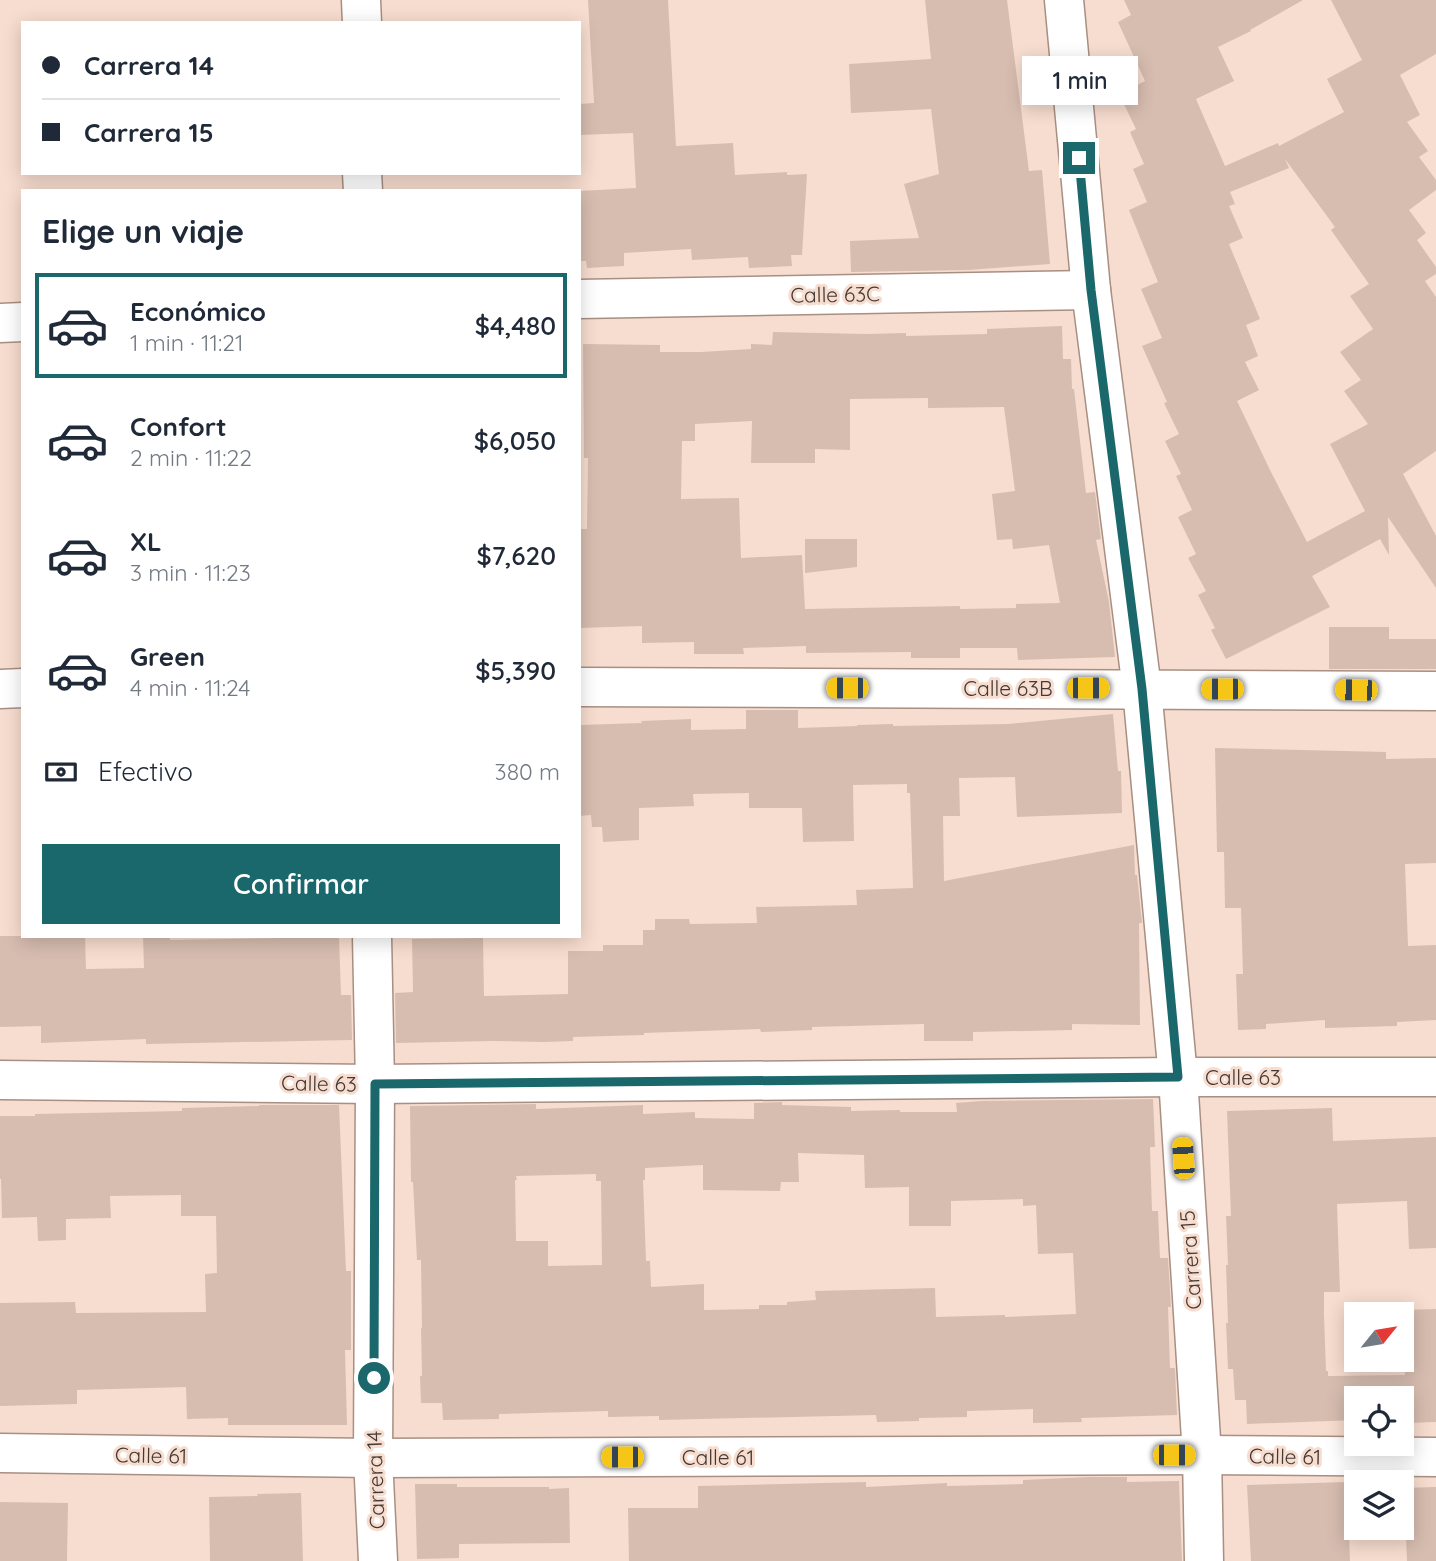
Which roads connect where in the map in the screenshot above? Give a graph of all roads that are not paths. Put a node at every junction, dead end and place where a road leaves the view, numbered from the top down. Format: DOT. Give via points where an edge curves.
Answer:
graph roads {
  1 [pos="362,0"];
  2 [pos="1064,0"];
  3 [pos="362,21"];
  4 [pos="1091,290"];
  5 [pos="581,299"];
  6 [pos="21,321"];
  7 [pos="0,323"];
  8 [pos="581,687"];
  9 [pos="0,688"];
  10 [pos="21,688"];
  11 [pos="1142,689"];
  12 [pos="1436,691"];
  13 [pos="372,938"];
  14 [pos="1178,1077"];
  15 [pos="1436,1077"];
  16 [pos="0,1080"];
  17 [pos="375,1084"];
  18 [pos="0,1453"];
  19 [pos="1202,1455"];
  20 [pos="1436,1457"];
  21 [pos="373,1458"];
  22 [pos="378,1561"];
  23 [pos="1204,1561"];
  1 -- 3 [label="street"];
  2 -- 4 [label="street, Carrera 15"];
  4 -- 5 [label="street, Calle 63C"];
  4 -- 11 [label="street, Carrera 15"];
  6 -- 7 [label="street"];
  8 -- 11 [label="street, Calle 63B"];
  9 -- 10 [label="street"];
  11 -- 12 [label="street, Calle 63B"];
  11 -- 14 [label="street, Carrera 15"];
  13 -- 17 [label="street, Carrera 14"];
  14 -- 15 [label="street, Calle 63"];
  14 -- 17 [label="street, Calle 63"];
  14 -- 19 [label="street, Carrera 15"];
  16 -- 17 [label="street, Calle 63"];
  17 -- 21 [label="street, Carrera 14"];
  18 -- 21 [label="street, Calle 61"];
  19 -- 20 [label="street, Calle 61"];
  19 -- 21 [label="street, Calle 61"];
  19 -- 23 [label="street, Carrera 15"];
  21 -- 22 [label="street, Carrera 14"];
}
